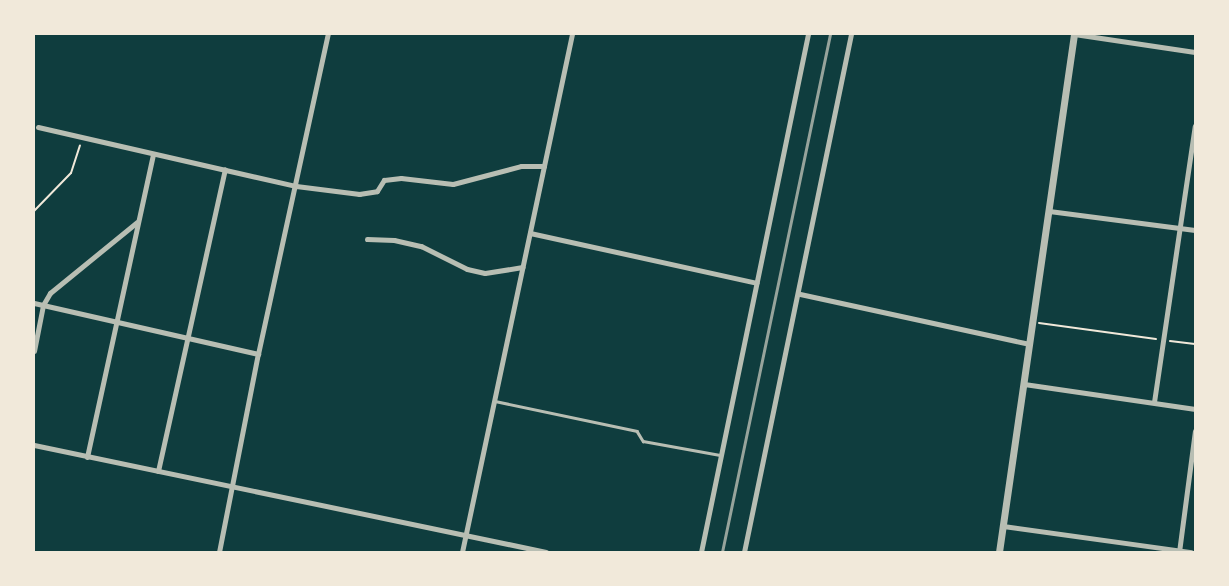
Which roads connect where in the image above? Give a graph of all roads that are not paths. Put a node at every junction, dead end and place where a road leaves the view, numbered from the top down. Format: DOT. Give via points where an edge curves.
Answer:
graph roads {
  1 [pos="328,34"];
  2 [pos="572,34"];
  3 [pos="808,34"];
  4 [pos="851,34"];
  5 [pos="1074,34"];
  6 [pos="1195,52"];
  7 [pos="1195,126"];
  8 [pos="38,128"];
  9 [pos="153,155"];
  10 [pos="544,166"];
  11 [pos="225,169"];
  12 [pos="296,186"];
  13 [pos="1049,211"];
  14 [pos="137,222"];
  15 [pos="1180,228"];
  16 [pos="1195,230"];
  17 [pos="530,233"];
  18 [pos="367,239"];
  19 [pos="523,266"];
  20 [pos="757,283"];
  21 [pos="800,294"];
  22 [pos="34,302"];
  23 [pos="43,305"];
  24 [pos="116,321"];
  25 [pos="188,338"];
  26 [pos="1030,344"];
  27 [pos="34,351"];
  28 [pos="258,354"];
  29 [pos="1024,384"];
  30 [pos="494,400"];
  31 [pos="1154,402"];
  32 [pos="1195,408"];
  33 [pos="1195,431"];
  34 [pos="34,445"];
  35 [pos="721,455"];
  36 [pos="87,457"];
  37 [pos="158,471"];
  38 [pos="232,486"];
  39 [pos="1003,526"];
  40 [pos="466,536"];
  41 [pos="1180,551"];
  42 [pos="219,552"];
  43 [pos="462,552"];
  44 [pos="546,552"];
  45 [pos="701,552"];
  46 [pos="744,552"];
  47 [pos="999,552"];
  48 [pos="1191,552"];
  1 -- 12 [label="street"];
  2 -- 10 [label="street"];
  3 -- 20 [label="street"];
  4 -- 21 [label="street"];
  5 -- 6 [label="street"];
  5 -- 13 [label="street"];
  7 -- 15 [label="street"];
  8 -- 9 [label="street"];
  9 -- 11 [label="street"];
  9 -- 14 [label="street"];
  10 -- 12 [label="street" via="521,166 453,184 401,178 384,180 377,191 359,194"];
  10 -- 17 [label="street"];
  11 -- 12 [label="street"];
  11 -- 25 [label="street"];
  12 -- 28 [label="street"];
  13 -- 15 [label="street"];
  13 -- 26 [label="street"];
  14 -- 23 [label="street" via="50,293"];
  14 -- 24 [label="street"];
  15 -- 16 [label="street"];
  15 -- 31 [label="street"];
  17 -- 19 [label="street"];
  17 -- 20 [label="street"];
  18 -- 19 [label="street" via="421,246 467,269 485,273"];
  19 -- 30 [label="street"];
  20 -- 35 [label="street"];
  21 -- 26 [label="street"];
  21 -- 46 [label="street"];
  22 -- 23 [label="street"];
  23 -- 24 [label="street"];
  23 -- 27 [label="street"];
  24 -- 25 [label="street"];
  24 -- 36 [label="street"];
  25 -- 28 [label="street"];
  25 -- 37 [label="street"];
  26 -- 29 [label="street"];
  28 -- 38 [label="street"];
  29 -- 31 [label="street"];
  29 -- 39 [label="street"];
  30 -- 35 [label="lane" via="637,431 643,441"];
  30 -- 40 [label="street"];
  31 -- 32 [label="street"];
  33 -- 41 [label="street"];
  34 -- 36 [label="street"];
  35 -- 45 [label="street"];
  36 -- 37 [label="street"];
  37 -- 38 [label="street"];
  38 -- 40 [label="street"];
  38 -- 42 [label="street"];
  39 -- 41 [label="street"];
  39 -- 47 [label="street"];
  40 -- 43 [label="street"];
  40 -- 44 [label="street"];
  41 -- 48 [label="street"];
}
